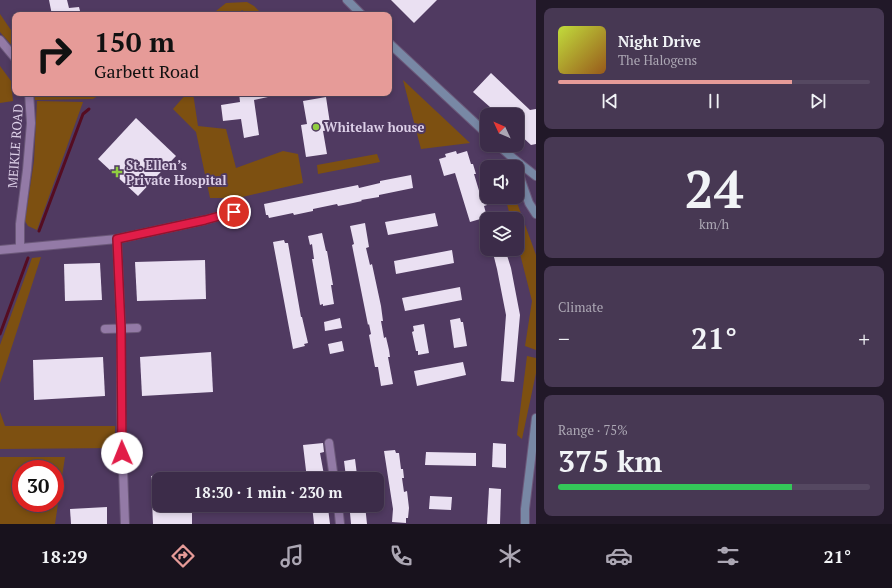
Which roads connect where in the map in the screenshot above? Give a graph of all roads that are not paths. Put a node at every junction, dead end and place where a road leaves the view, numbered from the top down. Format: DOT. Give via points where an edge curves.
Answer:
graph roads {
  1 [pos="347,0"];
  2 [pos="359,12"];
  3 [pos="0,40"];
  4 [pos="392,45"];
  5 [pos="12,54"];
  6 [pos="29,96"];
  7 [pos="480,127"];
  8 [pos="504,152"];
  9 [pos="512,160"];
  10 [pos="524,169"];
  11 [pos="536,176"];
  12 [pos="524,188"];
  13 [pos="234,212"];
  14 [pos="536,214"];
  15 [pos="117,239"];
  16 [pos="20,248"];
  17 [pos="0,250"];
  18 [pos="121,328"];
  19 [pos="137,328"];
  20 [pos="105,329"];
  21 [pos="536,418"];
  22 [pos="329,443"];
  23 [pos="333,472"];
  24 [pos="339,512"];
  25 [pos="125,524"];
  26 [pos="340,524"];
  27 [pos="525,524"];
  1 -- 2 [label="street"];
  3 -- 5 [label="street"];
  4 -- 7 [label="street"];
  6 -- 16 [label="street, MEIKLE ROAD" via="31,123 20,224"];
  8 -- 9 [label="street"];
  10 -- 11 [label="street"];
  12 -- 14 [label="street"];
  13 -- 15 [label="street"];
  15 -- 16 [label="street"];
  15 -- 18 [label="street"];
  16 -- 17 [label="street"];
  18 -- 19 [label="street"];
  18 -- 20 [label="street"];
  18 -- 25 [label="street"];
  21 -- 27 [label="street"];
  22 -- 23 [label="street"];
  24 -- 26 [label="street"];
}
